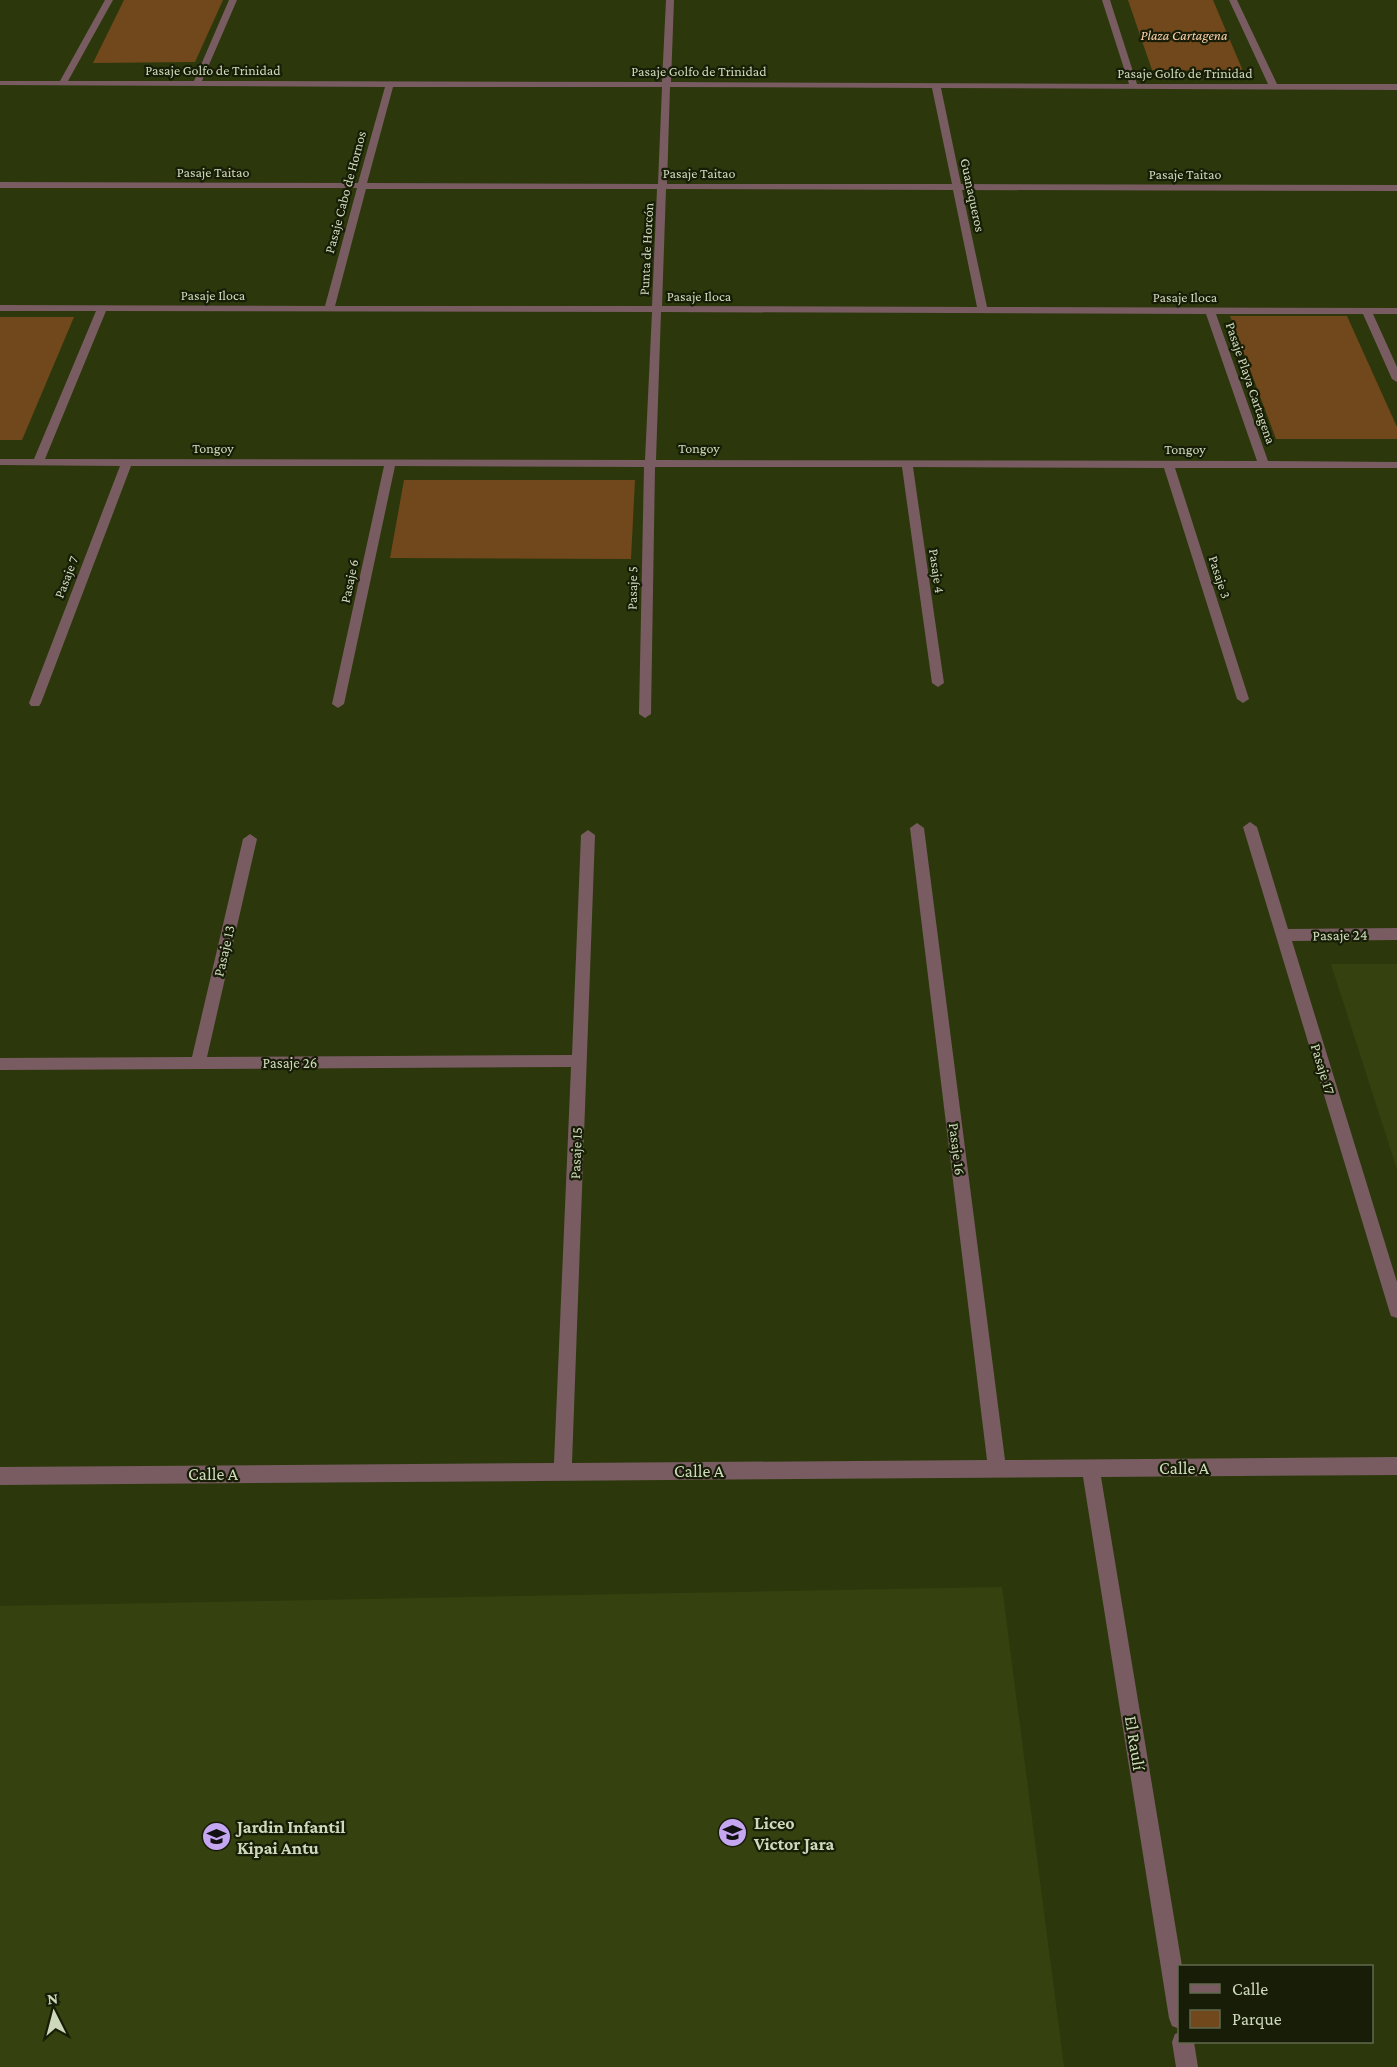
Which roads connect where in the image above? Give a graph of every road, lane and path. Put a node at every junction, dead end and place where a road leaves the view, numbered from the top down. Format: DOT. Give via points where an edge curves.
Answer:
graph roads {
  1 [pos="109,0"];
  2 [pos="233,0"];
  3 [pos="670,0"];
  4 [pos="1106,0"];
  5 [pos="1233,0"];
  6 [pos="0,83"];
  7 [pos="63,83"];
  8 [pos="197,83"];
  9 [pos="390,84"];
  10 [pos="667,84"];
  11 [pos="936,85"];
  12 [pos="1134,86"];
  13 [pos="1274,87"];
  14 [pos="1397,87"];
  15 [pos="0,185"];
  16 [pos="362,186"];
  17 [pos="662,186"];
  18 [pos="957,187"];
  19 [pos="1397,188"];
  20 [pos="0,308"];
  21 [pos="102,308"];
  22 [pos="328,308"];
  23 [pos="657,309"];
  24 [pos="982,310"];
  25 [pos="1210,311"];
  26 [pos="1367,311"];
  27 [pos="1397,311"];
  28 [pos="1397,378"];
  29 [pos="0,462"];
  30 [pos="38,462"];
  31 [pos="126,463"];
  32 [pos="390,463"];
  33 [pos="650,463"];
  34 [pos="907,464"];
  35 [pos="1168,464"];
  36 [pos="1263,464"];
  37 [pos="1397,465"];
  38 [pos="938,683"];
  39 [pos="1244,699"];
  40 [pos="35,703"];
  41 [pos="338,704"];
  42 [pos="645,714"];
  43 [pos="1250,827"];
  44 [pos="917,828"];
  45 [pos="588,835"];
  46 [pos="250,839"];
  47 [pos="1397,934"];
  48 [pos="1282,935"];
  49 [pos="580,1061"];
  50 [pos="198,1063"];
  51 [pos="0,1064"];
  52 [pos="1397,1310"];
  53 [pos="1397,1466"];
  54 [pos="1091,1469"];
  55 [pos="998,1470"];
  56 [pos="563,1472"];
  57 [pos="0,1476"];
  58 [pos="1178,2012"];
  59 [pos="1183,2043"];
  60 [pos="1187,2067"];
  1 -- 7 [label="street"];
  2 -- 8 [label="street"];
  3 -- 10 [label="street, Punta de Horcón"];
  4 -- 12 [label="street"];
  5 -- 13 [label="street"];
  6 -- 7 [label="street, Pasaje Golfo de Trinidad"];
  7 -- 8 [label="street, Pasaje Golfo de Trinidad"];
  8 -- 9 [label="street, Pasaje Golfo de Trinidad"];
  9 -- 10 [label="street, Pasaje Golfo de Trinidad"];
  9 -- 16 [label="street, Pasaje Cabo de Hornos"];
  10 -- 11 [label="street, Pasaje Golfo de Trinidad"];
  10 -- 17 [label="street, Punta de Horcón"];
  11 -- 12 [label="street, Pasaje Golfo de Trinidad"];
  11 -- 18 [label="street, Guanaqueros"];
  12 -- 13 [label="street, Pasaje Golfo de Trinidad"];
  13 -- 14 [label="street, Pasaje Golfo de Trinidad"];
  15 -- 16 [label="street, Pasaje Taitao"];
  16 -- 17 [label="street, Pasaje Taitao"];
  16 -- 22 [label="street, Pasaje Cabo de Hornos"];
  17 -- 18 [label="street, Pasaje Taitao"];
  17 -- 23 [label="street, Punta de Horcón"];
  18 -- 19 [label="street, Pasaje Taitao"];
  18 -- 24 [label="street, Guanaqueros"];
  20 -- 21 [label="street, Pasaje Iloca"];
  21 -- 22 [label="street, Pasaje Iloca"];
  21 -- 30 [label="street"];
  22 -- 23 [label="street, Pasaje Iloca"];
  23 -- 24 [label="street, Pasaje Iloca"];
  23 -- 33 [label="street, Punta de Horcón"];
  24 -- 25 [label="street, Pasaje Iloca"];
  25 -- 26 [label="street, Pasaje Iloca"];
  25 -- 36 [label="street, Pasaje Playa Cartagena"];
  26 -- 27 [label="street, Pasaje Iloca"];
  26 -- 28 [label="street"];
  29 -- 30 [label="street, Tongoy"];
  30 -- 31 [label="street, Tongoy"];
  31 -- 32 [label="street, Tongoy"];
  31 -- 40 [label="street, Pasaje 7"];
  32 -- 33 [label="street, Tongoy"];
  32 -- 41 [label="street, Pasaje 6"];
  33 -- 34 [label="street, Tongoy"];
  33 -- 42 [label="street, Pasaje 5"];
  34 -- 35 [label="street, Tongoy"];
  34 -- 38 [label="street, Pasaje 4"];
  35 -- 36 [label="street, Tongoy"];
  35 -- 39 [label="street, Pasaje 3"];
  36 -- 37 [label="street, Tongoy"];
  43 -- 48 [label="street, Pasaje 17"];
  44 -- 55 [label="street, Pasaje 16"];
  45 -- 49 [label="street, Pasaje 15"];
  46 -- 50 [label="street, Pasaje 13"];
  47 -- 48 [label="street, Pasaje 24"];
  48 -- 52 [label="street, Pasaje 17"];
  49 -- 50 [label="street, Pasaje 26"];
  49 -- 56 [label="street, Pasaje 15"];
  50 -- 51 [label="street, Pasaje 26"];
  53 -- 54 [label="street, Calle A"];
  54 -- 55 [label="street, Calle A"];
  54 -- 58 [label="street, El Raulí"];
  55 -- 56 [label="street, Calle A"];
  56 -- 57 [label="street, Calle A"];
  59 -- 60 [label="street"];
}
